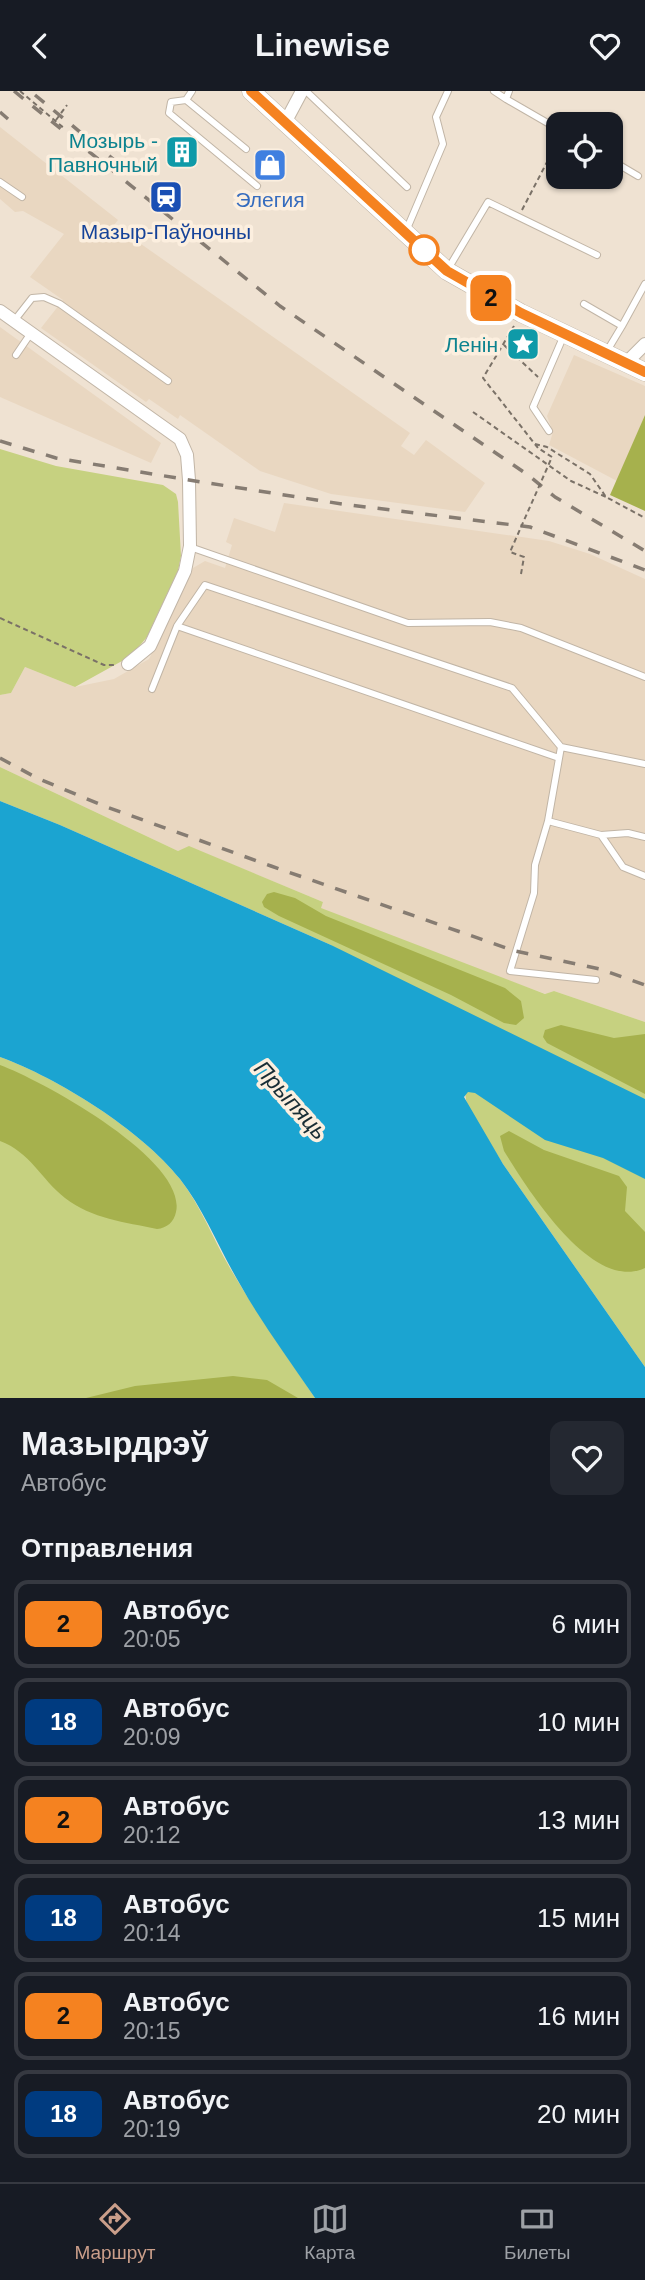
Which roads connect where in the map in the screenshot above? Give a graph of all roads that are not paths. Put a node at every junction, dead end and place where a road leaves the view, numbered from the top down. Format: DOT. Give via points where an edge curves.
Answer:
graph roads {
  1 [pos="192,91"];
  2 [pos="251,91"];
  3 [pos="304,91"];
  4 [pos="494,91"];
  5 [pos="446,92"];
  6 [pos="507,95"];
  7 [pos="186,100"];
  8 [pos="286,121"];
  9 [pos="546,121"];
  10 [pos="246,149"];
  11 [pos="623,167"];
  12 [pos="638,176"];
  13 [pos="0,182"];
  14 [pos="257,186"];
  15 [pos="407,187"];
  16 [pos="22,197"];
  17 [pos="405,233"];
  18 [pos="597,255"];
  19 [pos="447,271"];
  20 [pos="645,284"];
  21 [pos="584,304"];
  22 [pos="0,311"];
  23 [pos="14,321"];
  24 [pos="622,326"];
  25 [pos="31,333"];
  26 [pos="565,333"];
  27 [pos="645,344"];
  28 [pos="606,353"];
  29 [pos="16,355"];
  30 [pos="626,362"];
  31 [pos="645,372"];
  32 [pos="168,381"];
  33 [pos="549,431"];
  34 [pos="190,547"];
  35 [pos="177,626"];
  36 [pos="128,664"];
  37 [pos="645,677"];
  38 [pos="152,689"];
  39 [pos="561,747"];
  40 [pos="559,758"];
  41 [pos="645,764"];
  42 [pos="548,821"];
  43 [pos="601,835"];
  44 [pos="645,837"];
  45 [pos="645,876"];
  46 [pos="596,980"];
  1 -- 7 [label="lane"];
  2 -- 8 [label="street"];
  3 -- 8 [label="street"];
  3 -- 15 [label="lane"];
  4 -- 6 [label="lane"];
  5 -- 17 [label="lane" via="436,117 443,144"];
  6 -- 9 [label="lane"];
  7 -- 10 [label="lane"];
  7 -- 14 [label="lane" via="171,102 169,113"];
  8 -- 17 [label="street"];
  11 -- 12 [label="lane"];
  13 -- 16 [label="lane"];
  17 -- 19 [label="street"];
  18 -- 19 [label="lane" via="488,202"];
  19 -- 26 [label="street"];
  20 -- 24 [label="lane"];
  21 -- 24 [label="lane"];
  22 -- 23 [label="street"];
  23 -- 25 [label="street"];
  23 -- 32 [label="lane" via="32,298 44,297"];
  24 -- 28 [label="lane"];
  25 -- 29 [label="lane"];
  25 -- 34 [label="street" via="180,439 187,455"];
  26 -- 28 [label="street"];
  26 -- 33 [label="lane" via="533,407"];
  27 -- 30 [label="street"];
  28 -- 30 [label="street"];
  30 -- 31 [label="street"];
  34 -- 36 [label="street" via="186,571 150,646"];
  34 -- 37 [label="lane" via="408,623 489,622 521,628"];
  35 -- 38 [label="lane"];
  35 -- 39 [label="lane" via="205,585 512,688"];
  35 -- 40 [label="lane"];
  39 -- 40 [label="lane"];
  39 -- 41 [label="lane"];
  40 -- 42 [label="lane"];
  42 -- 43 [label="lane"];
  42 -- 46 [label="lane" via="535,865 534,893 510,971"];
  43 -- 44 [label="lane"];
  43 -- 45 [label="lane" via="623,867"];
}
